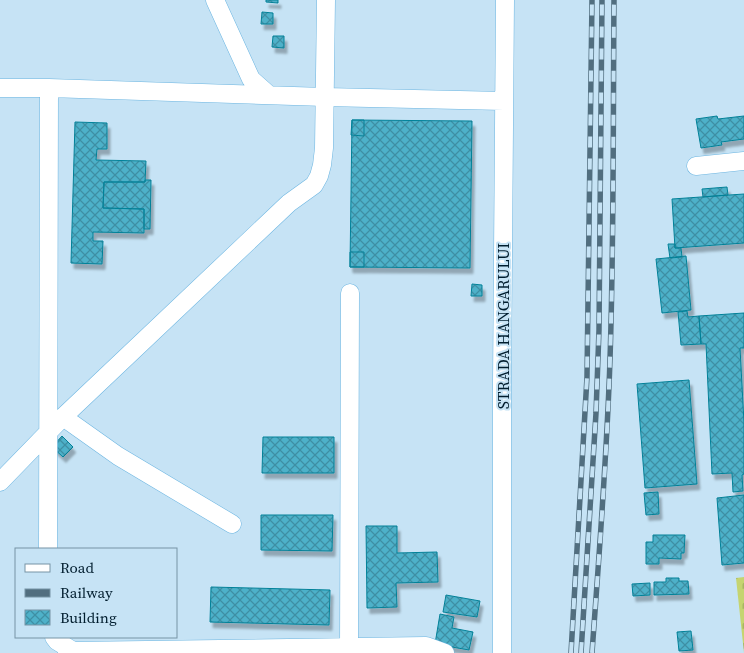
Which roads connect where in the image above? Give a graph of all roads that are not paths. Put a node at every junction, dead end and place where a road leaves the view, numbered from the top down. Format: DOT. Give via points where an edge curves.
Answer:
graph roads {
  1 [pos="215,0"];
  2 [pos="326,0"];
  3 [pos="505,0"];
  4 [pos="0,88"];
  5 [pos="49,88"];
  6 [pos="270,95"];
  7 [pos="325,97"];
  8 [pos="504,101"];
  9 [pos="744,161"];
  10 [pos="696,166"];
  11 [pos="350,293"];
  12 [pos="63,417"];
  13 [pos="48,433"];
  14 [pos="0,482"];
  15 [pos="232,524"];
  16 [pos="48,548"];
  17 [pos="48,638"];
  18 [pos="55,638"];
  19 [pos="349,650"];
  20 [pos="436,651"];
  21 [pos="70,652"];
  22 [pos="48,653"];
  23 [pos="502,653"];
  1 -- 6 [label="street" via="251,79"];
  2 -- 7 [label="street"];
  3 -- 8 [label="street, STRADA HANGARULUI"];
  4 -- 5 [label="street"];
  5 -- 6 [label="street"];
  5 -- 13 [label="street"];
  6 -- 7 [label="street"];
  7 -- 8 [label="street"];
  7 -- 12 [label="street" via="324,148 320,176 314,185 289,203"];
  8 -- 23 [label="street, STRADA HANGARULUI"];
  9 -- 10 [label="street"];
  11 -- 19 [label="street"];
  12 -- 13 [label="street"];
  12 -- 15 [label="street" via="118,456"];
  13 -- 14 [label="street"];
  13 -- 16 [label="street"];
  17 -- 22 [label="street"];
  18 -- 21 [label="street"];
  19 -- 20 [label="street" via="426,646"];
  19 -- 21 [label="street"];
}
